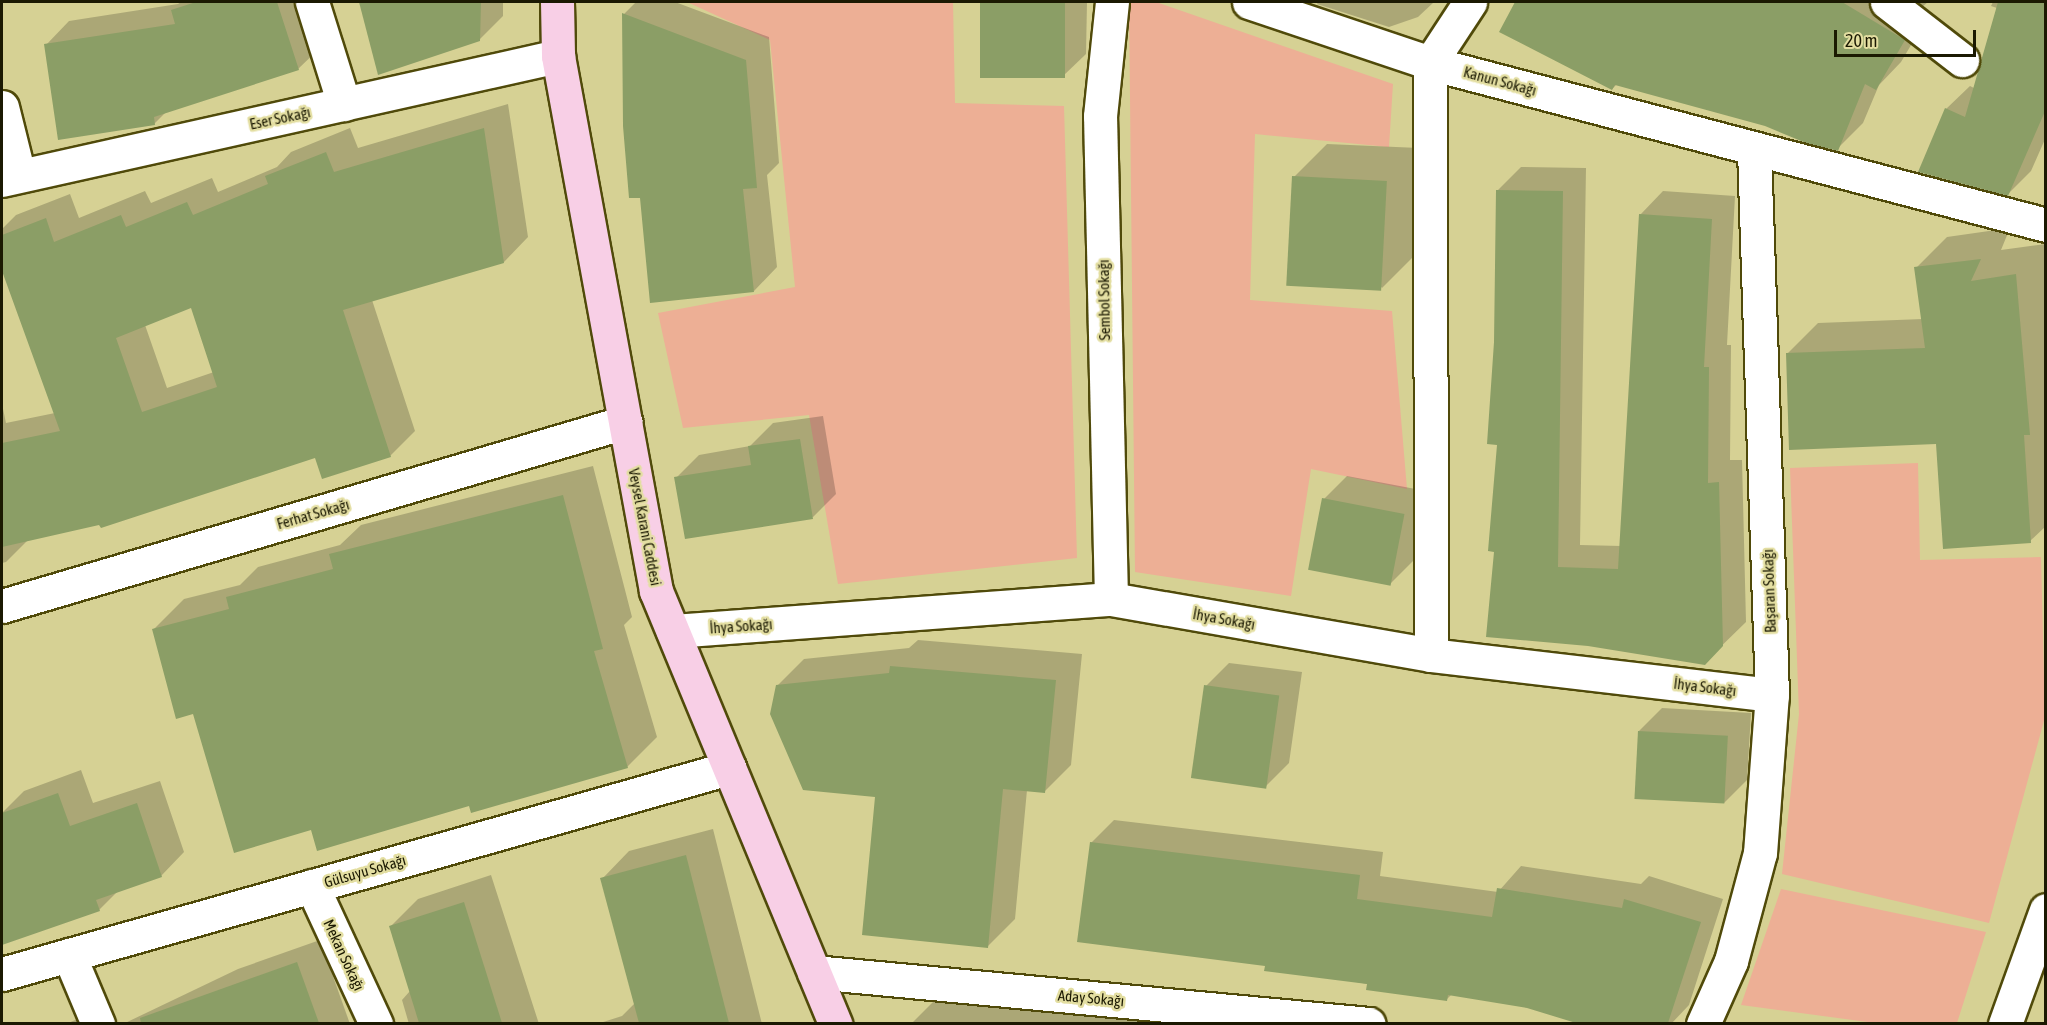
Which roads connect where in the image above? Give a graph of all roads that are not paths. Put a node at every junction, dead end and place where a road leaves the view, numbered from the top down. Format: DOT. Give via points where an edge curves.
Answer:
graph roads {
  1 [pos="312,2"];
  2 [pos="557,2"];
  3 [pos="1112,2"];
  4 [pos="1249,2"];
  5 [pos="1470,2"];
  6 [pos="1887,2"];
  7 [pos="558,56"];
  8 [pos="1962,60"];
  9 [pos="1430,63"];
  10 [pos="344,104"];
  11 [pos="2,107"];
  12 [pos="1754,149"];
  13 [pos="10,178"];
  14 [pos="2046,225"];
  15 [pos="625,422"];
  16 [pos="1111,599"];
  17 [pos="2,606"];
  18 [pos="673,631"];
  19 [pos="1431,655"];
  20 [pos="1772,695"];
  21 [pos="729,768"];
  22 [pos="312,886"];
  23 [pos="2046,910"];
  24 [pos="69,955"];
  25 [pos="814,972"];
  26 [pos="2,974"];
  27 [pos="98,1023"];
  28 [pos="376,1023"];
  29 [pos="835,1023"];
  30 [pos="1369,1023"];
  31 [pos="1703,1023"];
  32 [pos="2005,1023"];
  1 -- 10 [label="street"];
  2 -- 7 [label="main road, Veysel Karani Caddesi"];
  3 -- 16 [label="street, Sembol Sokağı" via="1100,116"];
  4 -- 9 [label="street, Kanun Sokağı"];
  5 -- 9 [label="street"];
  6 -- 8 [label="street"];
  7 -- 10 [label="street, Eser Sokağı"];
  7 -- 15 [label="main road, Veysel Karani Caddesi"];
  9 -- 12 [label="street, Kanun Sokağı"];
  9 -- 19 [label="street"];
  10 -- 13 [label="street, Eser Sokağı"];
  11 -- 13 [label="street"];
  12 -- 14 [label="street, Kanun Sokağı"];
  12 -- 20 [label="street, Başaran Sokağı"];
  15 -- 17 [label="street, Ferhat Sokağı"];
  15 -- 18 [label="main road, Veysel Karani Caddesi" via="656,591"];
  16 -- 18 [label="street, İhya Sokağı"];
  16 -- 19 [label="street, İhya Sokağı"];
  18 -- 21 [label="main road, Veysel Karani Caddesi"];
  19 -- 20 [label="street, İhya Sokağı"];
  20 -- 31 [label="street, Başaran Sokağı" via="1760,853 1731,961"];
  21 -- 22 [label="street, Gülsuyu Sokağı"];
  21 -- 25 [label="main road, Veysel Karani Caddesi"];
  22 -- 24 [label="street, Gülsuyu Sokağı"];
  22 -- 28 [label="street, Mekan Sokağı"];
  23 -- 32 [label="street"];
  24 -- 26 [label="street, Gülsuyu Sokağı"];
  24 -- 27 [label="street"];
  25 -- 29 [label="main road, Veysel Karani Caddesi"];
  25 -- 30 [label="street, Aday Sokağı"];
}
